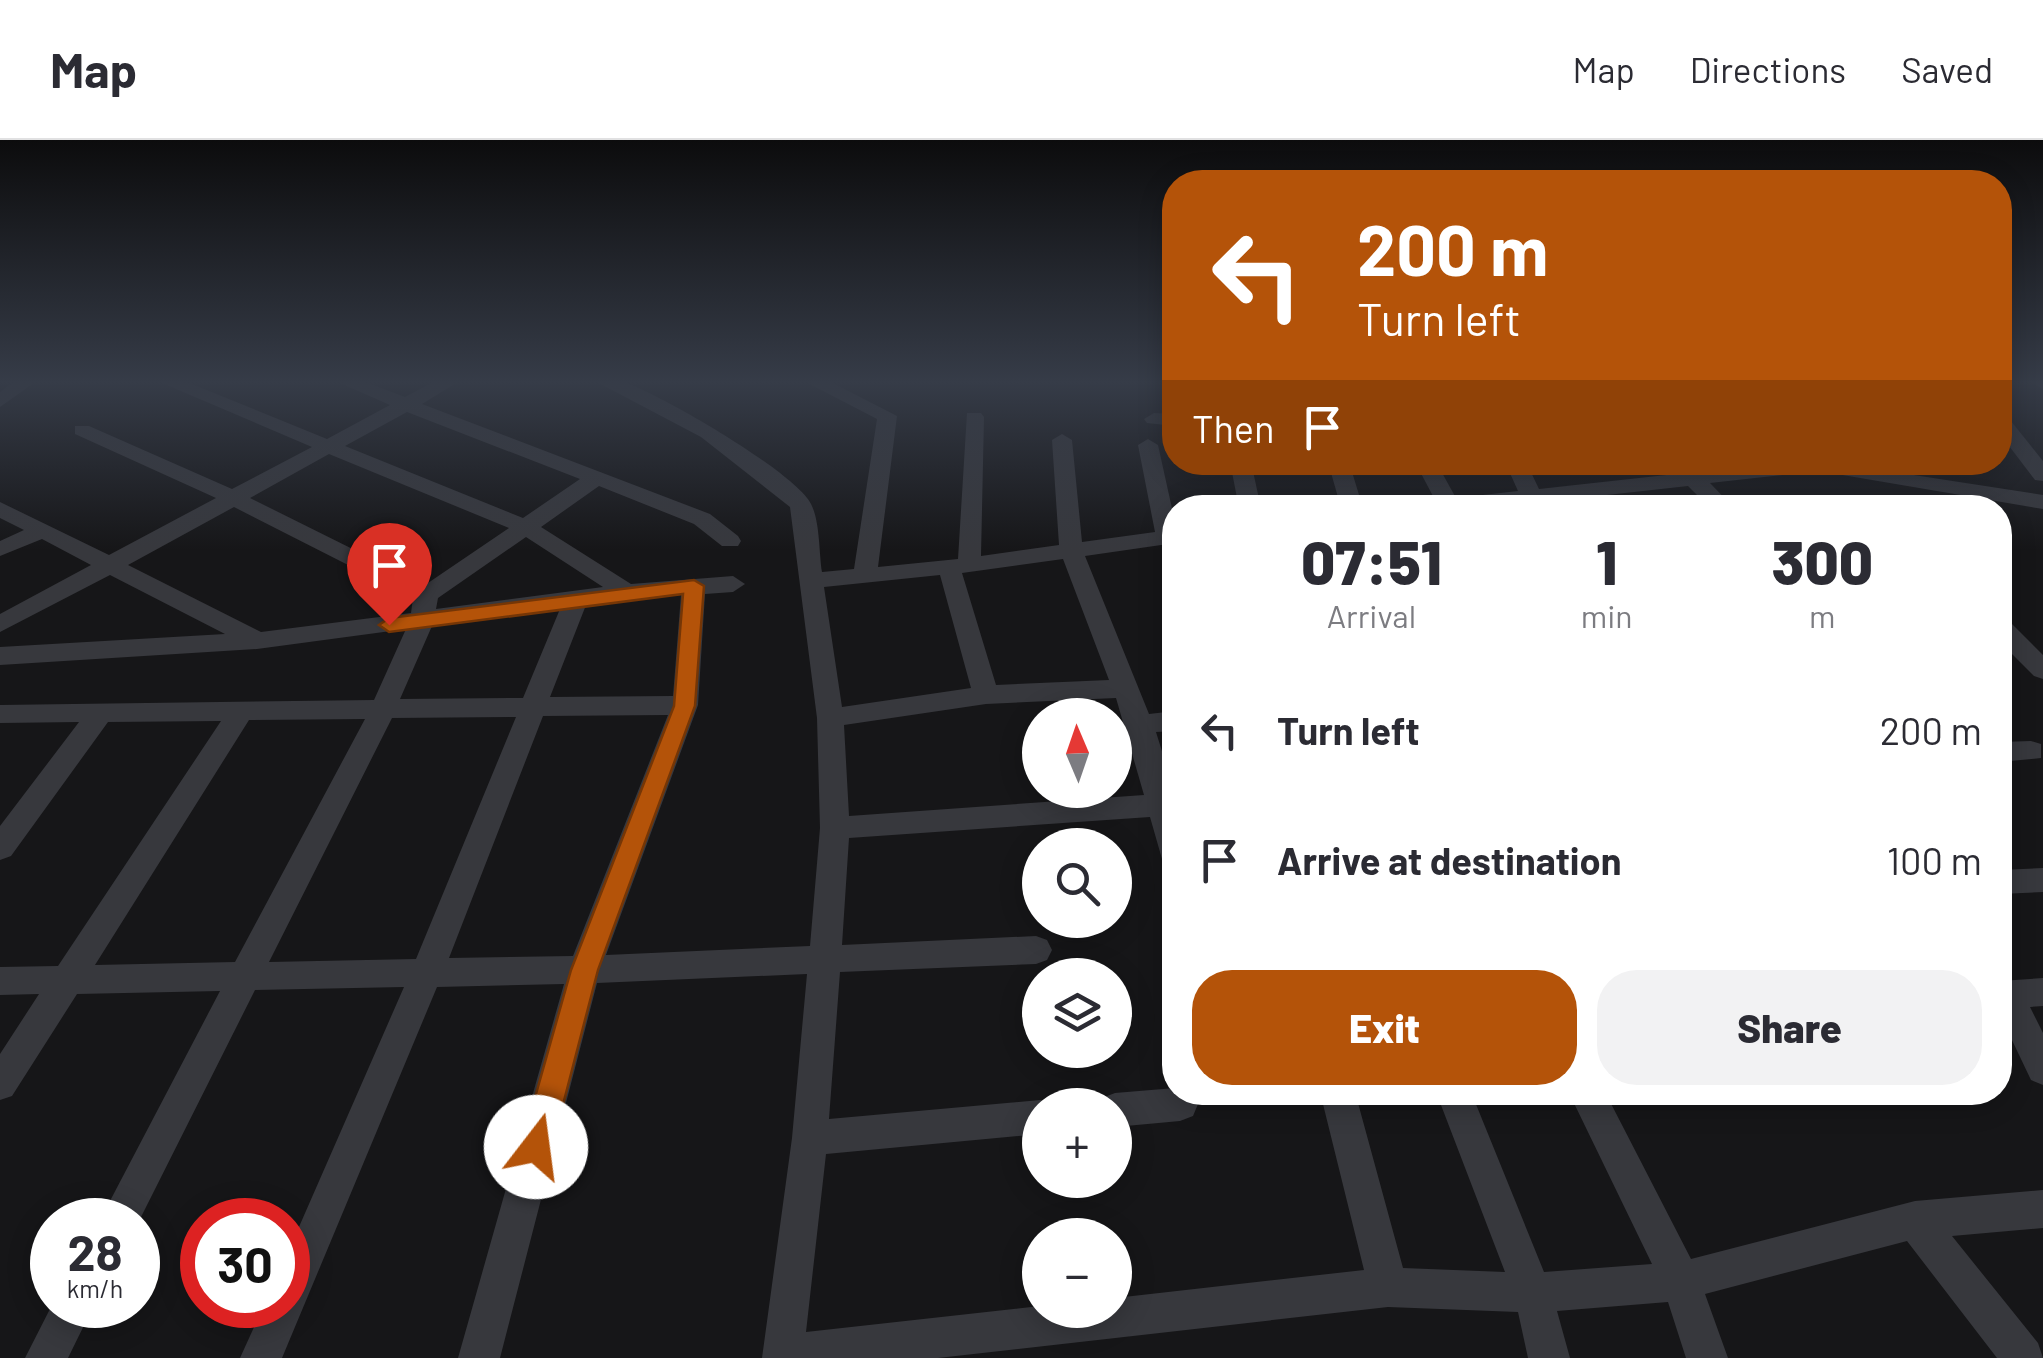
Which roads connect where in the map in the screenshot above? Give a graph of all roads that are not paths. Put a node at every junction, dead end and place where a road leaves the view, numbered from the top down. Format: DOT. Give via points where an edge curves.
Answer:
graph roads {
  1 [pos="97,437"];
  2 [pos="304,437"];
  3 [pos="343,437"];
  4 [pos="489,437"];
  5 [pos="713,437"];
  6 [pos="883,437"];
  7 [pos="972,437"];
  8 [pos="1062,440"];
  9 [pos="1148,445"];
  10 [pos="326,446"];
  11 [pos="2035,450"];
  12 [pos="1693,475"];
  13 [pos="1866,475"];
  14 [pos="2043,476"];
  15 [pos="598,477"];
  16 [pos="1917,484"];
  17 [pos="1622,495"];
  18 [pos="1927,495"];
  19 [pos="1994,495"];
  20 [pos="234,498"];
  21 [pos="2012,498"];
  22 [pos="1162,501"];
  23 [pos="2043,502"];
  24 [pos="0,509"];
  25 [pos="524,526"];
  26 [pos="42,531"];
  27 [pos="1162,538"];
  28 [pos="730,541"];
  29 [pos="0,549"];
  30 [pos="1071,550"];
  31 [pos="108,563"];
  32 [pos="959,566"];
  33 [pos="865,577"];
  34 [pos="811,581"];
  35 [pos="733,584"];
  36 [pos="694,586"];
  37 [pos="628,592"];
  38 [pos="426,595"];
  39 [pos="576,599"];
  40 [pos="422,621"];
  41 [pos="0,624"];
  42 [pos="2012,639"];
  43 [pos="258,641"];
  44 [pos="0,656"];
  45 [pos="2043,670"];
  46 [pos="1127,688"];
  47 [pos="986,695"];
  48 [pos="1086,698"];
  49 [pos="1022,699"];
  50 [pos="684,706"];
  51 [pos="531,707"];
  52 [pos="382,711"];
  53 [pos="0,714"];
  54 [pos="100,714"];
  55 [pos="240,714"];
  56 [pos="830,718"];
  57 [pos="1162,722"];
  58 [pos="1140,724"];
  59 [pos="2032,751"];
  60 [pos="2012,752"];
  61 [pos="1162,785"];
  62 [pos="1132,803"];
  63 [pos="1162,805"];
  64 [pos="1022,806"];
  65 [pos="835,828"];
  66 [pos="0,848"];
  67 [pos="2043,880"];
  68 [pos="2012,881"];
  69 [pos="1036,950"];
  70 [pos="824,962"];
  71 [pos="584,970"];
  72 [pos="427,973"];
  73 [pos="247,977"];
  74 [pos="66,980"];
  75 [pos="0,981"];
  76 [pos="2012,990"];
  77 [pos="2043,992"];
  78 [pos="2012,1008"];
  79 [pos="2043,1069"];
  80 [pos="0,1084"];
  81 [pos="1169,1105"];
  82 [pos="1340,1105"];
  83 [pos="1459,1105"];
  84 [pos="1593,1105"];
  85 [pos="1132,1108"];
  86 [pos="1022,1119"];
  87 [pos="810,1138"];
  88 [pos="131,1198"];
  89 [pos="2043,1209"];
  90 [pos="1915,1220"];
  91 [pos="310,1246"];
  92 [pos="1681,1281"];
  93 [pos="1388,1287"];
  94 [pos="1533,1294"];
  95 [pos="62,1328"];
  96 [pos="274,1328"];
  97 [pos="783,1356"];
  98 [pos="46,1358"];
  99 [pos="261,1358"];
  100 [pos="479,1358"];
  101 [pos="1549,1358"];
  102 [pos="1707,1358"];
  103 [pos="2023,1358"];
  1 -- 20 [label="street"];
  2 -- 10 [label="street"];
  3 -- 10 [label="street"];
  4 -- 15 [label="street"];
  5 -- 34 [label="street" via="801,505"];
  6 -- 33 [label="street"];
  7 -- 32 [label="street"];
  8 -- 30 [label="street"];
  9 -- 22 [label="street"];
  10 -- 20 [label="street"];
  10 -- 25 [label="street"];
  11 -- 14 [label="street"];
  12 -- 17 [label="street"];
  13 -- 16 [label="street"];
  15 -- 25 [label="street"];
  15 -- 28 [label="street" via="702,518"];
  16 -- 18 [label="street"];
  16 -- 19 [label="street"];
  20 -- 31 [label="street"];
  20 -- 38 [label="street"];
  21 -- 23 [label="street"];
  24 -- 26 [label="street"];
  25 -- 37 [label="street"];
  25 -- 38 [label="street"];
  26 -- 29 [label="street"];
  26 -- 31 [label="street"];
  27 -- 30 [label="street"];
  30 -- 32 [label="street"];
  30 -- 46 [label="street"];
  31 -- 41 [label="street"];
  31 -- 43 [label="street"];
  32 -- 33 [label="street"];
  32 -- 47 [label="street"];
  33 -- 34 [label="street"];
  34 -- 56 [label="street"];
  35 -- 36 [label="street"];
  36 -- 37 [label="street"];
  36 -- 50 [label="street"];
  37 -- 39 [label="street"];
  38 -- 40 [label="street"];
  39 -- 40 [label="street"];
  39 -- 51 [label="street"];
  40 -- 43 [label="street"];
  40 -- 52 [label="street"];
  42 -- 45 [label="street"];
  43 -- 44 [label="street"];
  46 -- 48 [label="street"];
  46 -- 58 [label="street"];
  47 -- 49 [label="street"];
  47 -- 56 [label="street"];
  50 -- 51 [label="street"];
  50 -- 71 [label="street"];
  51 -- 52 [label="street"];
  51 -- 72 [label="street"];
  52 -- 55 [label="street"];
  52 -- 73 [label="street"];
  53 -- 54 [label="street"];
  54 -- 55 [label="street"];
  54 -- 66 [label="street"];
  55 -- 74 [label="street"];
  56 -- 65 [label="street"];
  57 -- 58 [label="street"];
  58 -- 61 [label="street"];
  59 -- 60 [label="street"];
  62 -- 63 [label="street"];
  64 -- 65 [label="street"];
  65 -- 70 [label="street"];
  67 -- 68 [label="street"];
  69 -- 70 [label="street"];
  70 -- 71 [label="street"];
  70 -- 87 [label="street"];
  71 -- 72 [label="street"];
  71 -- 100 [label="street"];
  72 -- 73 [label="street"];
  72 -- 91 [label="street"];
  73 -- 74 [label="street"];
  73 -- 88 [label="street"];
  74 -- 75 [label="street"];
  74 -- 80 [label="street"];
  76 -- 77 [label="street"];
  78 -- 79 [label="street"];
  81 -- 85 [label="street"];
  82 -- 93 [label="street"];
  83 -- 94 [label="street"];
  84 -- 92 [label="street"];
  86 -- 87 [label="street"];
  87 -- 97 [label="street"];
  89 -- 90 [label="street"];
  90 -- 92 [label="street"];
  90 -- 103 [label="street"];
  92 -- 94 [label="street"];
  92 -- 102 [label="street"];
  93 -- 94 [label="street"];
  93 -- 97 [label="street"];
  94 -- 101 [label="street"];
  95 -- 98 [label="street"];
  96 -- 99 [label="street"];
}
